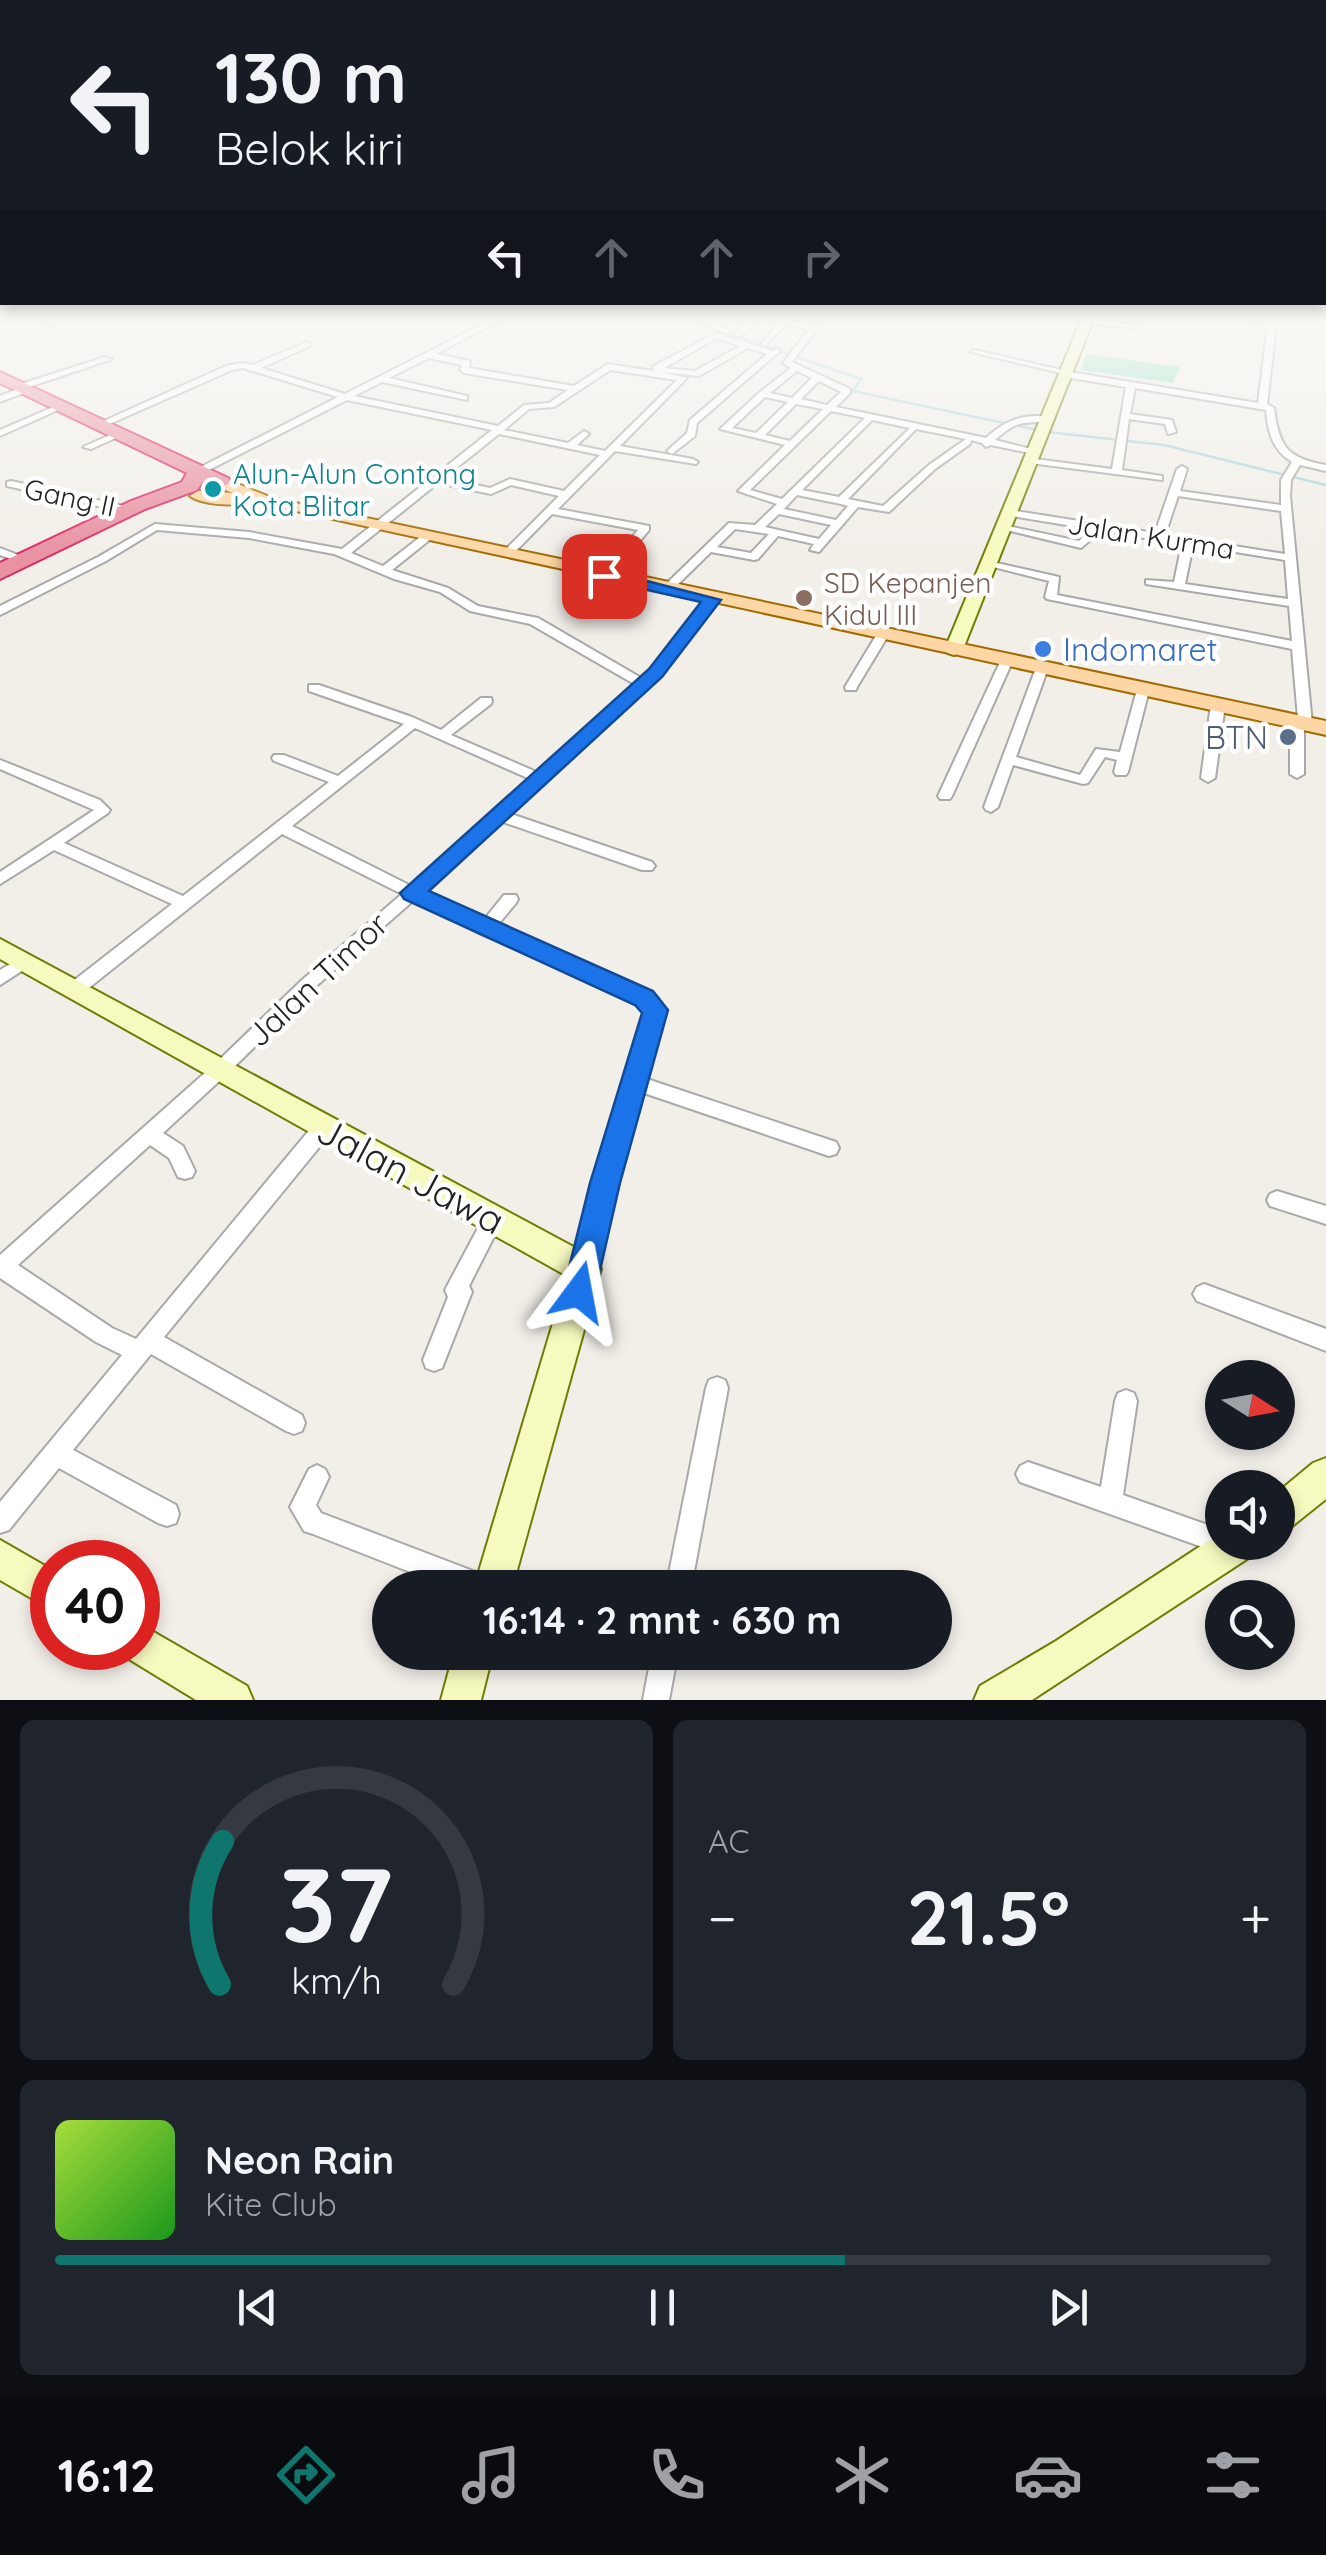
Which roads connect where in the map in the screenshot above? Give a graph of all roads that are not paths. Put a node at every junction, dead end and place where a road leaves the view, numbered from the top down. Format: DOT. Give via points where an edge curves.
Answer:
graph roads {
  1 [pos="44,397"];
  2 [pos="162,397"];
  3 [pos="346,397"];
  4 [pos="348,397"];
  5 [pos="461,397"];
  6 [pos="563,397"];
  7 [pos="664,397"];
  8 [pos="720,397"];
  9 [pos="760,397"];
  10 [pos="779,397"];
  11 [pos="799,397"];
  12 [pos="842,397"];
  13 [pos="1056,397"];
  14 [pos="1130,397"];
  15 [pos="1211,397"];
  16 [pos="1263,397"];
  17 [pos="464,398"];
  18 [pos="795,401"];
  19 [pos="63,406"];
  20 [pos="1262,406"];
  21 [pos="830,409"];
  22 [pos="0,416"];
  23 [pos="1126,416"];
  24 [pos="868,420"];
  25 [pos="20,422"];
  26 [pos="885,422"];
  27 [pos="102,424"];
  28 [pos="497,430"];
  29 [pos="912,430"];
  30 [pos="1170,432"];
  31 [pos="0,433"];
  32 [pos="122,433"];
  33 [pos="584,434"];
  34 [pos="758,437"];
  35 [pos="967,442"];
  36 [pos="1038,442"];
  37 [pos="792,444"];
  38 [pos="987,444"];
  39 [pos="88,447"];
  40 [pos="569,447"];
  41 [pos="672,450"];
  42 [pos="612,451"];
  43 [pos="693,462"];
  44 [pos="1182,468"];
  45 [pos="1326,468"];
  46 [pos="1117,472"];
  47 [pos="1291,472"];
  48 [pos="1158,478"];
  49 [pos="434,479"];
  50 [pos="221,482"];
  51 [pos="11,484"];
  52 [pos="195,485"];
  53 [pos="797,492"];
  54 [pos="1175,493"];
  55 [pos="568,495"];
  56 [pos="841,501"];
  57 [pos="267,502"];
  58 [pos="855,504"];
  59 [pos="780,506"];
  60 [pos="134,507"];
  61 [pos="1287,509"];
  62 [pos="551,511"];
  63 [pos="1006,520"];
  64 [pos="836,522"];
  65 [pos="378,526"];
  66 [pos="1098,528"];
  67 [pos="757,529"];
  68 [pos="776,532"];
  69 [pos="428,536"];
  70 [pos="1158,538"];
  71 [pos="1188,542"];
  72 [pos="710,548"];
  73 [pos="0,551"];
  74 [pos="347,551"];
  75 [pos="507,554"];
  76 [pos="1292,558"];
  77 [pos="22,560"];
  78 [pos="988,564"];
  79 [pos="387,568"];
  80 [pos="0,572"];
  81 [pos="604,576"];
  82 [pos="1150,582"];
  83 [pos="1179,586"];
  84 [pos="667,589"];
  85 [pos="712,600"];
  86 [pos="1293,603"];
  87 [pos="0,611"];
  88 [pos="882,634"];
  89 [pos="1297,646"];
  90 [pos="954,648"];
  91 [pos="1007,660"];
  92 [pos="1042,668"];
  93 [pos="648,679"];
  94 [pos="851,687"];
  95 [pos="314,688"];
  96 [pos="1143,690"];
  97 [pos="486,701"];
  98 [pos="1218,706"];
  99 [pos="410,725"];
  100 [pos="1309,725"];
  101 [pos="440,736"];
  102 [pos="279,758"];
  103 [pos="1009,759"];
  104 [pos="0,764"];
  105 [pos="1297,774"];
  106 [pos="1208,778"];
  107 [pos="541,779"];
  108 [pos="339,781"];
  109 [pos="945,796"];
  110 [pos="991,807"];
  111 [pos="501,816"];
  112 [pos="281,827"];
  113 [pos="56,844"];
  114 [pos="647,866"];
  115 [pos="0,879"];
  116 [pos="412,893"];
  117 [pos="510,898"];
  118 [pos="182,902"];
  119 [pos="485,929"];
  120 [pos="8,962"];
  121 [pos="74,990"];
  122 [pos="222,1068"];
  123 [pos="637,1083"];
  124 [pos="323,1128"];
  125 [pos="147,1133"];
  126 [pos="829,1148"];
  127 [pos="184,1172"];
  128 [pos="1276,1200"];
  129 [pos="1326,1215"];
  130 [pos="493,1219"];
  131 [pos="1,1267"];
  132 [pos="585,1268"];
  133 [pos="1204,1294"];
  134 [pos="1326,1340"];
  135 [pos="145,1347"];
  136 [pos="434,1360"];
  137 [pos="717,1388"];
  138 [pos="1126,1401"];
  139 [pos="294,1423"];
  140 [pos="55,1453"];
  141 [pos="1028,1474"];
  142 [pos="317,1476"];
  143 [pos="1326,1476"];
  144 [pos="1295,1501"];
  145 [pos="1110,1503"];
  146 [pos="167,1514"];
  147 [pos="0,1520"];
  148 [pos="1205,1535"];
  149 [pos="0,1559"];
  150 [pos="1206,1560"];
  151 [pos="438,1570"];
  152 [pos="498,1570"];
  153 [pos="682,1570"];
  154 [pos="30,1577"];
  155 [pos="160,1655"];
  156 [pos="469,1670"];
  157 [pos="662,1670"];
  158 [pos="233,1700"];
  159 [pos="461,1700"];
  160 [pos="656,1700"];
  161 [pos="994,1700"];
  1 -- 19 [label="highway"];
  2 -- 27 [label="street"];
  3 -- 52 [label="street"];
  4 -- 28 [label="street"];
  5 -- 17 [label="street"];
  6 -- 28 [label="street" via="527,407"];
  7 -- 42 [label="street"];
  8 -- 41 [label="street"];
  9 -- 34 [label="street" via="724,429"];
  10 -- 18 [label="street"];
  11 -- 18 [label="street"];
  12 -- 21 [label="street"];
  13 -- 36 [label="main road"];
  14 -- 23 [label="street"];
  15 -- 20 [label="street"];
  16 -- 20 [label="street"];
  18 -- 21 [label="street"];
  18 -- 34 [label="street"];
  19 -- 25 [label="street"];
  19 -- 27 [label="highway"];
  20 -- 47 [label="street" via="1270,408 1277,446"];
  21 -- 24 [label="street"];
  21 -- 26 [label="street"];
  21 -- 37 [label="street"];
  22 -- 25 [label="street"];
  23 -- 30 [label="street" via="1168,422"];
  23 -- 46 [label="street"];
  24 -- 26 [label="street"];
  24 -- 53 [label="street"];
  25 -- 31 [label="street"];
  26 -- 29 [label="street"];
  26 -- 38 [label="street"];
  27 -- 32 [label="highway"];
  28 -- 40 [label="street"];
  28 -- 49 [label="street"];
  29 -- 35 [label="street"];
  29 -- 56 [label="street"];
  32 -- 39 [label="street"];
  32 -- 52 [label="highway"];
  33 -- 40 [label="street"];
  34 -- 37 [label="street"];
  35 -- 38 [label="street"];
  35 -- 58 [label="street" via="889,509"];
  36 -- 38 [label="street"];
  36 -- 38 [label="street" via="1025,417"];
  36 -- 46 [label="street"];
  36 -- 63 [label="main road"];
  37 -- 59 [label="street" via="743,491"];
  40 -- 42 [label="street"];
  42 -- 43 [label="street"];
  42 -- 55 [label="street"];
  44 -- 54 [label="street"];
  45 -- 47 [label="street"];
  46 -- 48 [label="street"];
  47 -- 61 [label="street"];
  49 -- 55 [label="street" via="491,491 510,482"];
  49 -- 65 [label="street"];
  50 -- 52 [label="highway" via="220,492"];
  50 -- 57 [label="main road"];
  51 -- 60 [label="street, Gang II"];
  52 -- 57 [label="main road"];
  52 -- 60 [label="highway"];
  53 -- 56 [label="street"];
  53 -- 59 [label="street"];
  54 -- 61 [label="street"];
  54 -- 70 [label="street"];
  55 -- 62 [label="street"];
  56 -- 58 [label="street"];
  57 -- 65 [label="main road"];
  58 -- 64 [label="street"];
  59 -- 64 [label="street"];
  59 -- 67 [label="street"];
  60 -- 77 [label="highway"];
  61 -- 76 [label="street"];
  62 -- 75 [label="street"];
  62 -- 81 [label="street" via="646,528"];
  63 -- 66 [label="street, Jalan Kurma"];
  63 -- 66 [label="street" via="1081,545"];
  63 -- 78 [label="main road"];
  64 -- 68 [label="street" via="817,546"];
  65 -- 69 [label="main road"];
  65 -- 74 [label="street"];
  66 -- 70 [label="street, Jalan Kurma"];
  67 -- 68 [label="street"];
  67 -- 72 [label="street" via="733,525"];
  68 -- 72 [label="street" via="754,557"];
  69 -- 75 [label="main road"];
  69 -- 79 [label="street"];
  70 -- 71 [label="street, Jalan Kurma"];
  71 -- 76 [label="street, Jalan Kurma"];
  71 -- 83 [label="street"];
  72 -- 84 [label="street"];
  73 -- 77 [label="street"];
  74 -- 79 [label="street"];
  74 -- 87 [label="street" via="160,526"];
  75 -- 81 [label="main road"];
  76 -- 86 [label="street"];
  77 -- 80 [label="highway"];
  78 -- 89 [label="street" via="1054,578 1048,596 1055,598"];
  78 -- 90 [label="main road"];
  79 -- 93 [label="street" via="474,609 534,621"];
  81 -- 84 [label="main road"];
  82 -- 83 [label="street"];
  83 -- 86 [label="street"];
  84 -- 85 [label="main road"];
  85 -- 88 [label="main road"];
  85 -- 93 [label="street, Jalan Timor"];
  86 -- 89 [label="street"];
  88 -- 90 [label="main road"];
  88 -- 94 [label="street"];
  89 -- 100 [label="street"];
  90 -- 91 [label="main road"];
  91 -- 92 [label="main road"];
  91 -- 109 [label="street"];
  92 -- 96 [label="main road"];
  92 -- 103 [label="street"];
  93 -- 107 [label="street, Jalan Timor"];
  95 -- 99 [label="street"];
  96 -- 98 [label="main road"];
  96 -- 103 [label="street" via="1123,764 1101,752 1083,780"];
  97 -- 101 [label="street"];
  98 -- 100 [label="main road"];
  98 -- 106 [label="street"];
  99 -- 101 [label="street"];
  99 -- 108 [label="street"];
  100 -- 105 [label="street"];
  101 -- 107 [label="street"];
  102 -- 108 [label="street"];
  103 -- 110 [label="street"];
  104 -- 113 [label="street" via="102,806"];
  107 -- 111 [label="street, Jalan Timor"];
  108 -- 112 [label="street"];
  111 -- 114 [label="street"];
  111 -- 116 [label="street, Jalan Timor"];
  112 -- 116 [label="street"];
  112 -- 118 [label="street"];
  113 -- 115 [label="street"];
  113 -- 118 [label="street"];
  116 -- 119 [label="street"];
  116 -- 122 [label="street, Jalan Timor"];
  117 -- 119 [label="street"];
  118 -- 121 [label="street"];
  119 -- 123 [label="street" via="651,1002 655,1010"];
  120 -- 121 [label="main road, Jalan Jawa"];
  121 -- 122 [label="main road, Jalan Jawa"];
  122 -- 124 [label="main road, Jalan Jawa"];
  122 -- 125 [label="street, Jalan Timor"];
  123 -- 126 [label="street"];
  123 -- 132 [label="street"];
  124 -- 130 [label="main road, Jalan Jawa"];
  124 -- 135 [label="street"];
  125 -- 127 [label="street" via="176,1152"];
  125 -- 131 [label="street, Jalan Timor"];
  128 -- 129 [label="street"];
  130 -- 132 [label="main road, Jalan Jawa"];
  130 -- 136 [label="street" via="456,1290 461,1292"];
  131 -- 135 [label="street" via="104,1335"];
  132 -- 152 [label="main road"];
  133 -- 134 [label="street"];
  135 -- 139 [label="street"];
  135 -- 140 [label="street"];
  137 -- 153 [label="street"];
  138 -- 145 [label="street"];
  140 -- 146 [label="street"];
  140 -- 147 [label="street"];
  141 -- 145 [label="street"];
  142 -- 151 [label="street" via="302,1507 313,1522"];
  143 -- 144 [label="main road"];
  145 -- 148 [label="street"];
  149 -- 154 [label="main road"];
  150 -- 161 [label="main road" via="1070,1656"];
  155 -- 158 [label="main road"];
  156 -- 159 [label="main road"];
  157 -- 160 [label="street"];
}
